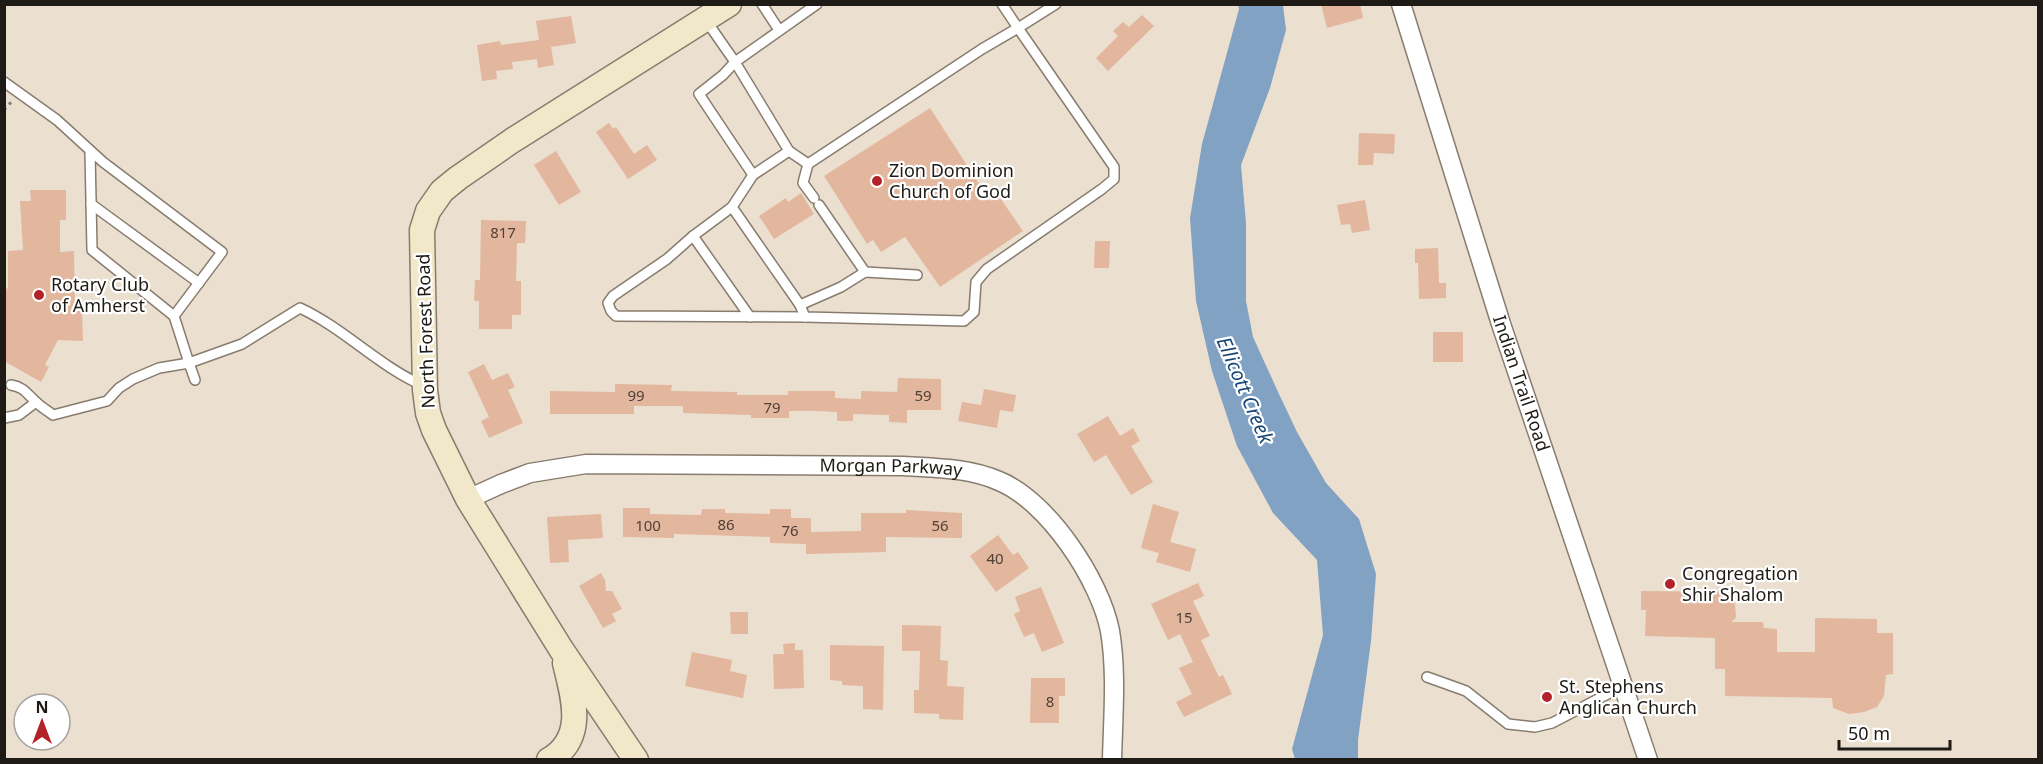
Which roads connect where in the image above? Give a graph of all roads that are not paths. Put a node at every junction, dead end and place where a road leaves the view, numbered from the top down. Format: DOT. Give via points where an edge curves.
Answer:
graph roads {
  1 [pos="729,4"];
  2 [pos="762,4"];
  3 [pos="817,4"];
  4 [pos="1002,4"];
  5 [pos="1056,4"];
  6 [pos="1401,4"];
  7 [pos="705,19"];
  8 [pos="1018,28"];
  9 [pos="779,30"];
  10 [pos="735,62"];
  11 [pos="4,82"];
  12 [pos="90,151"];
  13 [pos="789,151"];
  14 [pos="808,164"];
  15 [pos="753,175"];
  16 [pos="91,204"];
  17 [pos="732,207"];
  18 [pos="693,236"];
  19 [pos="866,272"];
  20 [pos="917,275"];
  21 [pos="199,283"];
  22 [pos="800,305"];
  23 [pos="174,316"];
  24 [pos="750,317"];
  25 [pos="805,317"];
  26 [pos="189,363"];
  27 [pos="195,380"];
  28 [pos="11,385"];
  29 [pos="425,386"];
  30 [pos="36,402"];
  31 [pos="4,418"];
  32 [pos="468,499"];
  33 [pos="561,649"];
  34 [pos="1427,677"];
  35 [pos="1623,686"];
  36 [pos="549,759"];
  37 [pos="636,759"];
  38 [pos="1112,759"];
  39 [pos="1648,759"];
  1 -- 7 [label="street, North Forest Road"];
  2 -- 9 [label="lane"];
  3 -- 9 [label="lane"];
  4 -- 8 [label="lane"];
  5 -- 8 [label="lane"];
  6 -- 35 [label="street, Indian Trail Road" via="1501,324"];
  7 -- 10 [label="lane"];
  7 -- 29 [label="street, North Forest Road" via="513,140 442,191 428,211 423,230"];
  8 -- 14 [label="lane"];
  8 -- 25 [label="lane" via="1114,167 1114,179 987,268 976,282 974,312 964,321"];
  9 -- 10 [label="lane"];
  10 -- 13 [label="lane"];
  10 -- 15 [label="lane" via="699,94"];
  11 -- 12 [label="lane" via="57,120"];
  12 -- 16 [label="lane"];
  12 -- 21 [label="lane" via="222,252"];
  13 -- 14 [label="lane"];
  13 -- 15 [label="lane"];
  14 -- 19 [label="lane" via="803,183"];
  15 -- 17 [label="lane"];
  16 -- 21 [label="lane"];
  16 -- 23 [label="lane" via="92,250"];
  17 -- 18 [label="lane"];
  17 -- 22 [label="lane"];
  18 -- 24 [label="lane"];
  18 -- 24 [label="lane" via="613,296 608,303 611,311 616,316"];
  19 -- 20 [label="lane"];
  19 -- 22 [label="lane"];
  21 -- 23 [label="lane"];
  22 -- 25 [label="lane"];
  23 -- 26 [label="lane"];
  24 -- 25 [label="lane"];
  26 -- 27 [label="lane"];
  26 -- 29 [label="lane" via="242,344 300,308"];
  26 -- 30 [label="lane" via="159,368 133,379 107,401 53,415"];
  28 -- 30 [label="lane" via="25,390"];
  29 -- 32 [label="street, North Forest Road" via="431,422"];
  30 -- 31 [label="lane" via="19,415"];
  32 -- 33 [label="street, North Forest Road"];
  32 -- 38 [label="street, Morgan Parkway" via="530,473 586,464 904,466 951,469 999,480 1044,513 1074,551 1102,605 1113,653"];
  33 -- 36 [label="street" via="576,722 562,749"];
  33 -- 37 [label="street, North Forest Road"];
  34 -- 35 [label="lane" via="1466,691 1508,724 1535,727 1552,723"];
  35 -- 39 [label="street, Indian Trail Road"];
}
